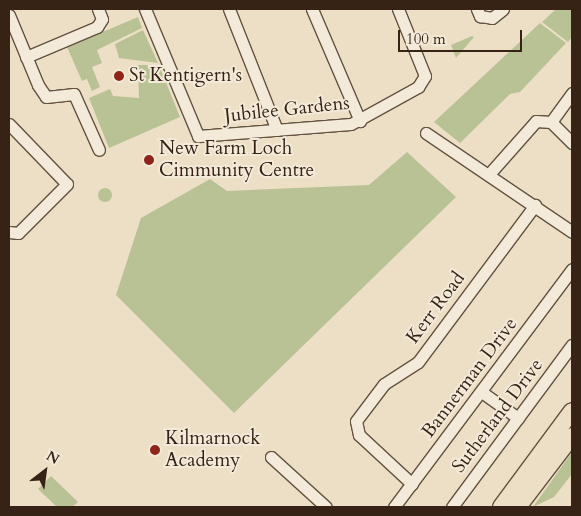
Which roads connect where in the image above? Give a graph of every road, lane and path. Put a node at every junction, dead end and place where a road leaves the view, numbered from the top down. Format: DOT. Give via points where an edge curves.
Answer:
graph roads {
  1 [pos="98,9"];
  2 [pos="145,9"];
  3 [pos="229,9"];
  4 [pos="312,9"];
  5 [pos="398,9"];
  6 [pos="476,9"];
  7 [pos="502,9"];
  8 [pos="9,15"];
  9 [pos="26,57"];
  10 [pos="572,93"];
  11 [pos="360,120"];
  12 [pos="551,122"];
  13 [pos="9,124"];
  14 [pos="277,130"];
  15 [pos="426,133"];
  16 [pos="572,143"];
  17 [pos="99,150"];
  18 [pos="490,172"];
  19 [pos="535,204"];
  20 [pos="9,232"];
  21 [pos="572,232"];
  22 [pos="572,269"];
  23 [pos="572,346"];
  24 [pos="482,392"];
  25 [pos="572,411"];
  26 [pos="518,418"];
  27 [pos="572,436"];
  28 [pos="271,457"];
  29 [pos="412,484"];
  30 [pos="326,507"];
  31 [pos="394,507"];
  32 [pos="452,507"];
  33 [pos="501,507"];
  34 [pos="518,507"];
  1 -- 9 [label="street" via="102,19 98,27"];
  2 -- 14 [label="street, Jubilee Gardens" via="198,136"];
  3 -- 14 [label="street"];
  4 -- 11 [label="street"];
  5 -- 11 [label="street, Jubilee Gardens" via="425,78 418,87"];
  6 -- 7 [label="street" via="480,16 492,18"];
  8 -- 9 [label="street"];
  9 -- 17 [label="street" via="46,97 74,94"];
  10 -- 12 [label="street"];
  11 -- 14 [label="street, Jubilee Gardens"];
  12 -- 16 [label="street"];
  12 -- 18 [label="street" via="536,121"];
  13 -- 20 [label="street" via="67,184 18,232"];
  15 -- 18 [label="street"];
  18 -- 19 [label="street"];
  19 -- 21 [label="street"];
  19 -- 29 [label="street, Kerr Road" via="418,362 384,384 356,421 359,435"];
  22 -- 24 [label="street, Bannerman Drive"];
  23 -- 26 [label="street, Sutherland Drive"];
  24 -- 26 [label="street"];
  24 -- 29 [label="street, Bannerman Drive"];
  25 -- 33 [label="highway"];
  26 -- 32 [label="street, Sutherland Drive"];
  27 -- 34 [label="highway"];
  28 -- 30 [label="street"];
  29 -- 31 [label="street, Bannerman Drive"];
}
